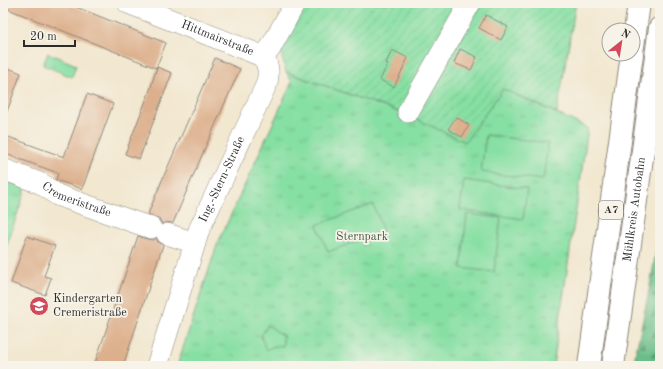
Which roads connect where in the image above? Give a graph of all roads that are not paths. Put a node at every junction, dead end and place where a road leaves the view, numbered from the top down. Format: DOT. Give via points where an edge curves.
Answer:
graph roads {
  1 [pos="128,3"];
  2 [pos="295,3"];
  3 [pos="470,3"];
  4 [pos="639,3"];
  5 [pos="158,9"];
  6 [pos="636,22"];
  7 [pos="660,28"];
  8 [pos="262,56"];
  9 [pos="631,62"];
  10 [pos="660,94"];
  11 [pos="408,112"];
  12 [pos="646,131"];
  13 [pos="3,169"];
  14 [pos="195,243"];
  15 [pos="157,366"];
  16 [pos="589,366"];
  17 [pos="613,366"];
  1 -- 5 [label="street, Hittmairstraße"];
  2 -- 8 [label="street" via="270,50"];
  3 -- 11 [label="street"];
  4 -- 6 [label="highway"];
  5 -- 8 [label="street, Hittmairstraße"];
  7 -- 12 [label="highway, Mühlkreis Autobahn / A7"];
  8 -- 14 [label="street, Ing.-Stern-Straße" via="269,73 266,83"];
  9 -- 16 [label="highway, Mühlkreis Autobahn / A7"];
  10 -- 12 [label="highway"];
  12 -- 17 [label="highway, Mühlkreis Autobahn / A7"];
  13 -- 14 [label="street, Cremeristraße" via="42,184 58,195"];
  14 -- 15 [label="street, Ing.-Stern-Straße"];
}
